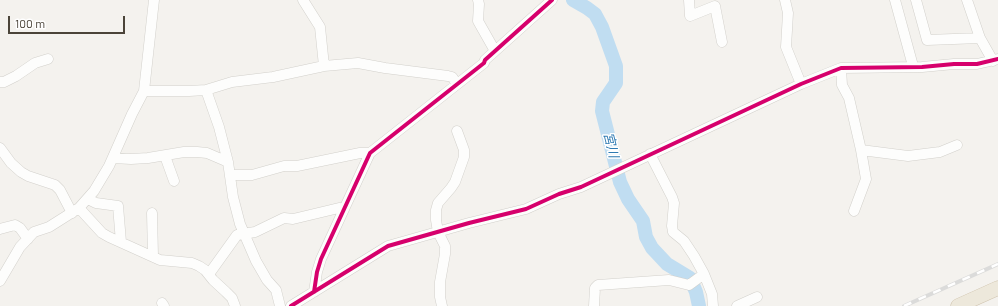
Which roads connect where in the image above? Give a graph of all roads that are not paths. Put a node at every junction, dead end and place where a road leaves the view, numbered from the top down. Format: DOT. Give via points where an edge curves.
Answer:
graph roads {
  1 [pos="154,0"];
  2 [pos="303,0"];
  3 [pos="478,0"];
  4 [pos="689,0"];
  5 [pos="785,0"];
  6 [pos="895,0"];
  7 [pos="916,0"];
  8 [pos="967,0"];
  9 [pos="550,1"];
  10 [pos="980,38"];
  11 [pos="722,42"];
  12 [pos="495,51"];
  13 [pos="48,59"];
  14 [pos="996,60"];
  15 [pos="324,66"];
  16 [pos="913,66"];
  17 [pos="841,68"];
  18 [pos="0,82"];
  19 [pos="457,84"];
  20 [pos="801,84"];
  21 [pos="206,90"];
  22 [pos="144,92"];
  23 [pos="457,131"];
  24 [pos="957,145"];
  25 [pos="0,148"];
  26 [pos="861,150"];
  27 [pos="370,153"];
  28 [pos="650,154"];
  29 [pos="165,156"];
  30 [pos="113,158"];
  31 [pos="228,162"];
  32 [pos="231,175"];
  33 [pos="174,181"];
  34 [pos="88,199"];
  35 [pos="344,209"];
  36 [pos="75,210"];
  37 [pos="854,211"];
  38 [pos="152,213"];
  39 [pos="0,229"];
  40 [pos="438,232"];
  41 [pos="243,233"];
  42 [pos="28,239"];
  43 [pos="121,242"];
  44 [pos="153,256"];
  45 [pos="209,274"];
  46 [pos="704,274"];
  47 [pos="0,281"];
  48 [pos="998,288"];
  49 [pos="314,292"];
  50 [pos="757,297"];
  51 [pos="998,299"];
  52 [pos="235,306"];
  53 [pos="280,306"];
  54 [pos="291,306"];
  55 [pos="442,306"];
  56 [pos="594,306"];
  57 [pos="713,306"];
  58 [pos="737,306"];
  59 [pos="958,306"];
  60 [pos="982,306"];
  1 -- 22 [label="street"];
  2 -- 15 [label="street" via="320,27"];
  3 -- 12 [label="street" via="478,21"];
  4 -- 11 [label="street" via="690,16 715,6"];
  5 -- 20 [label="street" via="788,13 786,47"];
  6 -- 16 [label="street"];
  7 -- 10 [label="street" via="927,40"];
  8 -- 10 [label="street"];
  9 -- 12 [label="street"];
  10 -- 14 [label="street"];
  12 -- 19 [label="street"];
  13 -- 18 [label="street"];
  14 -- 16 [label="street" via="977,64"];
  15 -- 19 [label="street" via="358,63 444,75 452,77"];
  15 -- 21 [label="street" via="232,82"];
  16 -- 17 [label="street"];
  17 -- 20 [label="street"];
  17 -- 26 [label="street" via="842,85 849,98"];
  19 -- 27 [label="street"];
  20 -- 28 [label="street"];
  21 -- 22 [label="street"];
  21 -- 31 [label="street"];
  22 -- 30 [label="street"];
  23 -- 40 [label="street" via="464,157 451,188 438,203"];
  24 -- 26 [label="street" via="940,152 908,156"];
  25 -- 36 [label="street" via="10,163 21,172 55,185"];
  26 -- 37 [label="street" via="866,179"];
  27 -- 32 [label="street" via="284,166 252,175"];
  27 -- 35 [label="street"];
  28 -- 40 [label="street" via="581,187 526,209"];
  28 -- 46 [label="street" via="674,203 673,232 684,241"];
  29 -- 30 [label="street"];
  29 -- 31 [label="street" via="177,153 208,153"];
  29 -- 33 [label="street"];
  30 -- 34 [label="street"];
  31 -- 32 [label="street"];
  32 -- 41 [label="street"];
  34 -- 36 [label="street"];
  34 -- 43 [label="street" via="96,203 118,206"];
  35 -- 41 [label="street" via="284,218 255,232"];
  35 -- 49 [label="street" via="321,259"];
  36 -- 42 [label="street" via="49,227 34,232"];
  36 -- 43 [label="street" via="102,233"];
  38 -- 44 [label="street"];
  39 -- 42 [label="street" via="15,225"];
  40 -- 49 [label="street" via="388,246"];
  40 -- 55 [label="street" via="446,254 440,282"];
  41 -- 45 [label="street" via="235,237"];
  41 -- 53 [label="street" via="267,280 276,290"];
  42 -- 47 [label="street" via="20,247"];
  43 -- 44 [label="street"];
  44 -- 45 [label="street" via="165,261 199,266"];
  45 -- 52 [label="street" via="232,298"];
  46 -- 56 [label="street" via="689,285 669,280 598,285 595,288"];
  46 -- 57 [label="street" via="712,294"];
  48 -- 59 [label="highway"];
  49 -- 54 [label="street"];
  50 -- 58 [label="street"];
  51 -- 60 [label="highway"];
}
